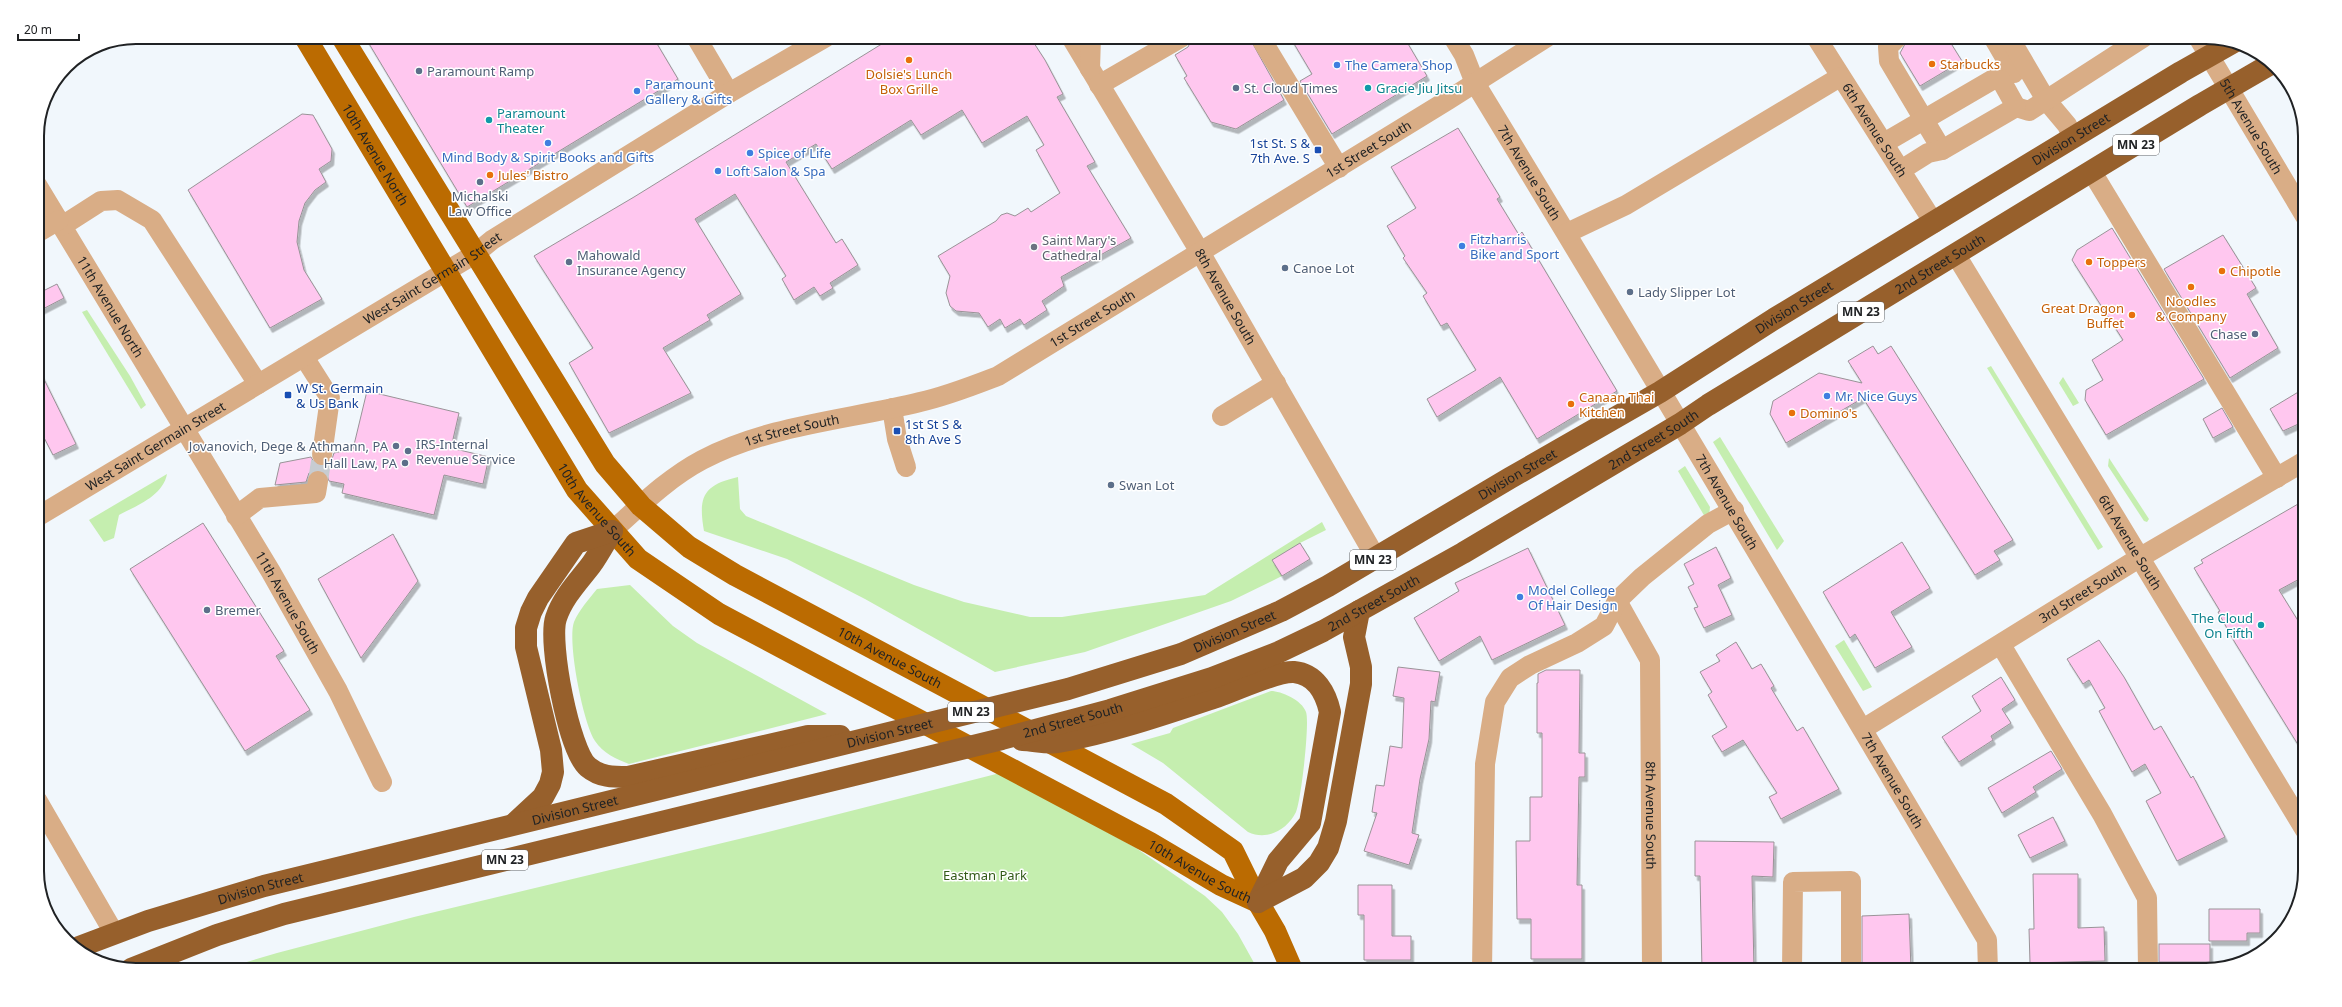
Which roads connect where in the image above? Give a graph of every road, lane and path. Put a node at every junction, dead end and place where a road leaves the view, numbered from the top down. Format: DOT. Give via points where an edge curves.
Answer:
graph roads {
  1 [pos="309,44"];
  2 [pos="346,44"];
  3 [pos="700,44"];
  4 [pos="814,44"];
  5 [pos="1074,44"];
  6 [pos="1092,44"];
  7 [pos="1167,44"];
  8 [pos="1264,44"];
  9 [pos="1457,44"];
  10 [pos="1536,44"];
  11 [pos="1820,44"];
  12 [pos="1891,44"];
  13 [pos="1997,44"];
  14 [pos="2010,44"];
  15 [pos="2133,44"];
  16 [pos="2202,44"];
  17 [pos="2227,46"];
  18 [pos="2210,57"];
  19 [pos="2266,67"];
  20 [pos="2014,74"];
  21 [pos="1094,77"];
  22 [pos="1840,77"];
  23 [pos="1475,83"];
  24 [pos="2229,90"];
  25 [pos="729,93"];
  26 [pos="2046,100"];
  27 [pos="2016,108"];
  28 [pos="1924,119"];
  29 [pos="2073,138"];
  30 [pos="1884,143"];
  31 [pos="1942,150"];
  32 [pos="1339,168"];
  33 [pos="1902,170"];
  34 [pos="2092,172"];
  35 [pos="44,197"];
  36 [pos="2298,204"];
  37 [pos="1934,222"];
  38 [pos="60,223"];
  39 [pos="44,230"];
  40 [pos="1567,233"];
  41 [pos="1200,252"];
  42 [pos="475,254"];
  43 [pos="1956,255"];
  44 [pos="446,271"];
  45 [pos="304,357"];
  46 [pos="1276,383"];
  47 [pos="258,384"];
  48 [pos="1660,392"];
  49 [pos="892,408"];
  50 [pos="1222,416"];
  51 [pos="1680,424"];
  52 [pos="184,429"];
  53 [pos="322,455"];
  54 [pos="2298,465"];
  55 [pos="906,467"];
  56 [pos="2277,478"];
  57 [pos="318,481"];
  58 [pos="641,506"];
  59 [pos="1734,510"];
  60 [pos="44,513"];
  61 [pos="236,516"];
  62 [pos="612,531"];
  63 [pos="1376,558"];
  64 [pos="2139,558"];
  65 [pos="1617,601"];
  66 [pos="1359,611"];
  67 [pos="2001,644"];
  68 [pos="1863,729"];
  69 [pos="873,736"];
  70 [pos="1002,739"];
  71 [pos="382,782"];
  72 [pos="2298,811"];
  73 [pos="44,812"];
  74 [pos="514,824"];
  75 [pos="1258,902"];
  76 [pos="114,933"];
  77 [pos="82,945"];
  78 [pos="152,963"];
  79 [pos="1289,963"];
  80 [pos="1482,963"];
  81 [pos="1652,963"];
  82 [pos="1792,963"];
  83 [pos="1851,963"];
  84 [pos="1988,963"];
  85 [pos="2148,963"];
  1 -- 44 [label="main road, 10th Avenue North"];
  2 -- 42 [label="main road"];
  3 -- 25 [label="street"];
  4 -- 25 [label="street, West Saint Germain Street"];
  5 -- 21 [label="street, 8th Avenue South"];
  6 -- 21 [label="street"];
  7 -- 21 [label="street"];
  8 -- 32 [label="street"];
  9 -- 23 [label="street, 7th Avenue South"];
  10 -- 23 [label="street, 1st Street South"];
  11 -- 22 [label="street, 6th Avenue South"];
  12 -- 28 [label="street" via="1888,47 1889,61"];
  13 -- 20 [label="street"];
  14 -- 20 [label="street"];
  15 -- 26 [label="street"];
  16 -- 18 [label="street, 5th Avenue South"];
  17 -- 18 [label="highway, Division Street / MN 23"];
  18 -- 24 [label="street, 5th Avenue South"];
  18 -- 29 [label="highway, Division Street / MN 23" via="2180,72"];
  19 -- 24 [label="highway, 2nd Street South / MN 23"];
  20 -- 26 [label="street"];
  20 -- 27 [label="street"];
  20 -- 28 [label="street" via="1992,80"];
  21 -- 41 [label="street, 8th Avenue South"];
  22 -- 30 [label="street, 6th Avenue South"];
  22 -- 40 [label="street" via="1626,205"];
  23 -- 32 [label="street, 1st Street South"];
  23 -- 40 [label="street, 7th Avenue South"];
  24 -- 34 [label="highway, 2nd Street South / MN 23" via="2200,105"];
  24 -- 36 [label="street, 5th Avenue South"];
  25 -- 42 [label="street, West Saint Germain Street" via="492,240"];
  26 -- 27 [label="street" via="2029,111"];
  26 -- 29 [label="street" via="2067,125"];
  27 -- 31 [label="street"];
  28 -- 30 [label="street"];
  28 -- 31 [label="street"];
  29 -- 37 [label="highway, Division Street / MN 23"];
  30 -- 33 [label="street, 6th Avenue South"];
  31 -- 33 [label="street" via="1928,153"];
  32 -- 41 [label="street, 1st Street South"];
  33 -- 37 [label="street, 6th Avenue South"];
  34 -- 43 [label="highway, 2nd Street South / MN 23"];
  34 -- 56 [label="street"];
  35 -- 38 [label="street, 11th Avenue North"];
  37 -- 48 [label="highway, Division Street / MN 23"];
  38 -- 39 [label="street"];
  38 -- 47 [label="street" via="101,202 118,200 152,220"];
  38 -- 52 [label="street, 11th Avenue North"];
  40 -- 48 [label="street, 7th Avenue South"];
  41 -- 46 [label="street, 8th Avenue South"];
  41 -- 49 [label="street, 1st Street South" via="998,376 958,392"];
  42 -- 44 [label="street, West Saint Germain Street"];
  42 -- 58 [label="main road, 10th Avenue South" via="604,464"];
  43 -- 51 [label="highway, 2nd Street South / MN 23" via="1708,404"];
  43 -- 64 [label="street, 6th Avenue South"];
  44 -- 45 [label="street, West Saint Germain Street"];
  44 -- 62 [label="main road, 10th Avenue South" via="577,490"];
  45 -- 47 [label="street, West Saint Germain Street"];
  45 -- 53 [label="street" via="330,398"];
  46 -- 50 [label="street"];
  46 -- 63 [label="street, 8th Avenue South"];
  47 -- 52 [label="street, West Saint Germain Street"];
  48 -- 51 [label="street, 7th Avenue South"];
  48 -- 63 [label="highway, Division Street / MN 23"];
  49 -- 55 [label="street" via="897,439"];
  49 -- 58 [label="street, 1st Street South" via="780,431 735,446 669,481"];
  51 -- 59 [label="street, 7th Avenue South"];
  51 -- 66 [label="highway, 2nd Street South / MN 23" via="1463,553"];
  52 -- 60 [label="street, West Saint Germain Street"];
  52 -- 61 [label="street, 11th Avenue South"];
  54 -- 56 [label="street, 3rd Street South"];
  56 -- 64 [label="street, 3rd Street South"];
  57 -- 61 [label="street" via="316,493 260,498"];
  58 -- 62 [label="street, 1st Street South"];
  58 -- 75 [label="main road, 10th Avenue South" via="689,547 734,575 1166,804 1233,851"];
  59 -- 65 [label="street" via="1708,524 1642,577"];
  59 -- 68 [label="street, 7th Avenue South"];
  61 -- 71 [label="street, 11th Avenue South" via="271,572 338,691"];
  62 -- 69 [label="highway" via="592,564 561,603 553,634 557,671 573,739 588,767 607,777 628,777 808,736"];
  62 -- 74 [label="highway" via="576,543 531,612 526,628 526,647 551,750 553,772 543,797"];
  62 -- 75 [label="main road, 10th Avenue South" via="638,559 719,614 1150,843 1221,885"];
  63 -- 69 [label="highway, Division Street / MN 23" via="1308,597 1224,637 1135,670 1068,689"];
  64 -- 67 [label="street, 3rd Street South"];
  64 -- 72 [label="street, 6th Avenue South"];
  65 -- 80 [label="street" via="1604,626 1510,678 1495,702 1485,764"];
  65 -- 81 [label="street, 8th Avenue South" via="1650,660"];
  66 -- 70 [label="highway, 2nd Street South / MN 23" via="1279,652 1212,678 1110,710"];
  66 -- 75 [label="highway" via="1354,637 1361,667 1361,684 1336,821 1328,848 1319,863 1304,878"];
  67 -- 68 [label="street, 3rd Street South"];
  67 -- 85 [label="street" via="2102,814 2147,898"];
  68 -- 84 [label="street, 7th Avenue South" via="1987,940"];
  69 -- 74 [label="highway, Division Street / MN 23"];
  70 -- 75 [label="highway" via="1056,742 1136,722 1278,675 1294,672 1306,676 1317,684 1326,696 1330,712 1310,823 1278,861"];
  70 -- 78 [label="highway, MN 23" via="284,914 218,935"];
  73 -- 76 [label="street"];
  74 -- 76 [label="highway, Division Street / MN 23" via="264,886"];
  75 -- 79 [label="main road" via="1275,931"];
  76 -- 77 [label="highway, MN 23"];
  82 -- 83 [label="street" via="1793,882 1844,881 1851,881"];
}
